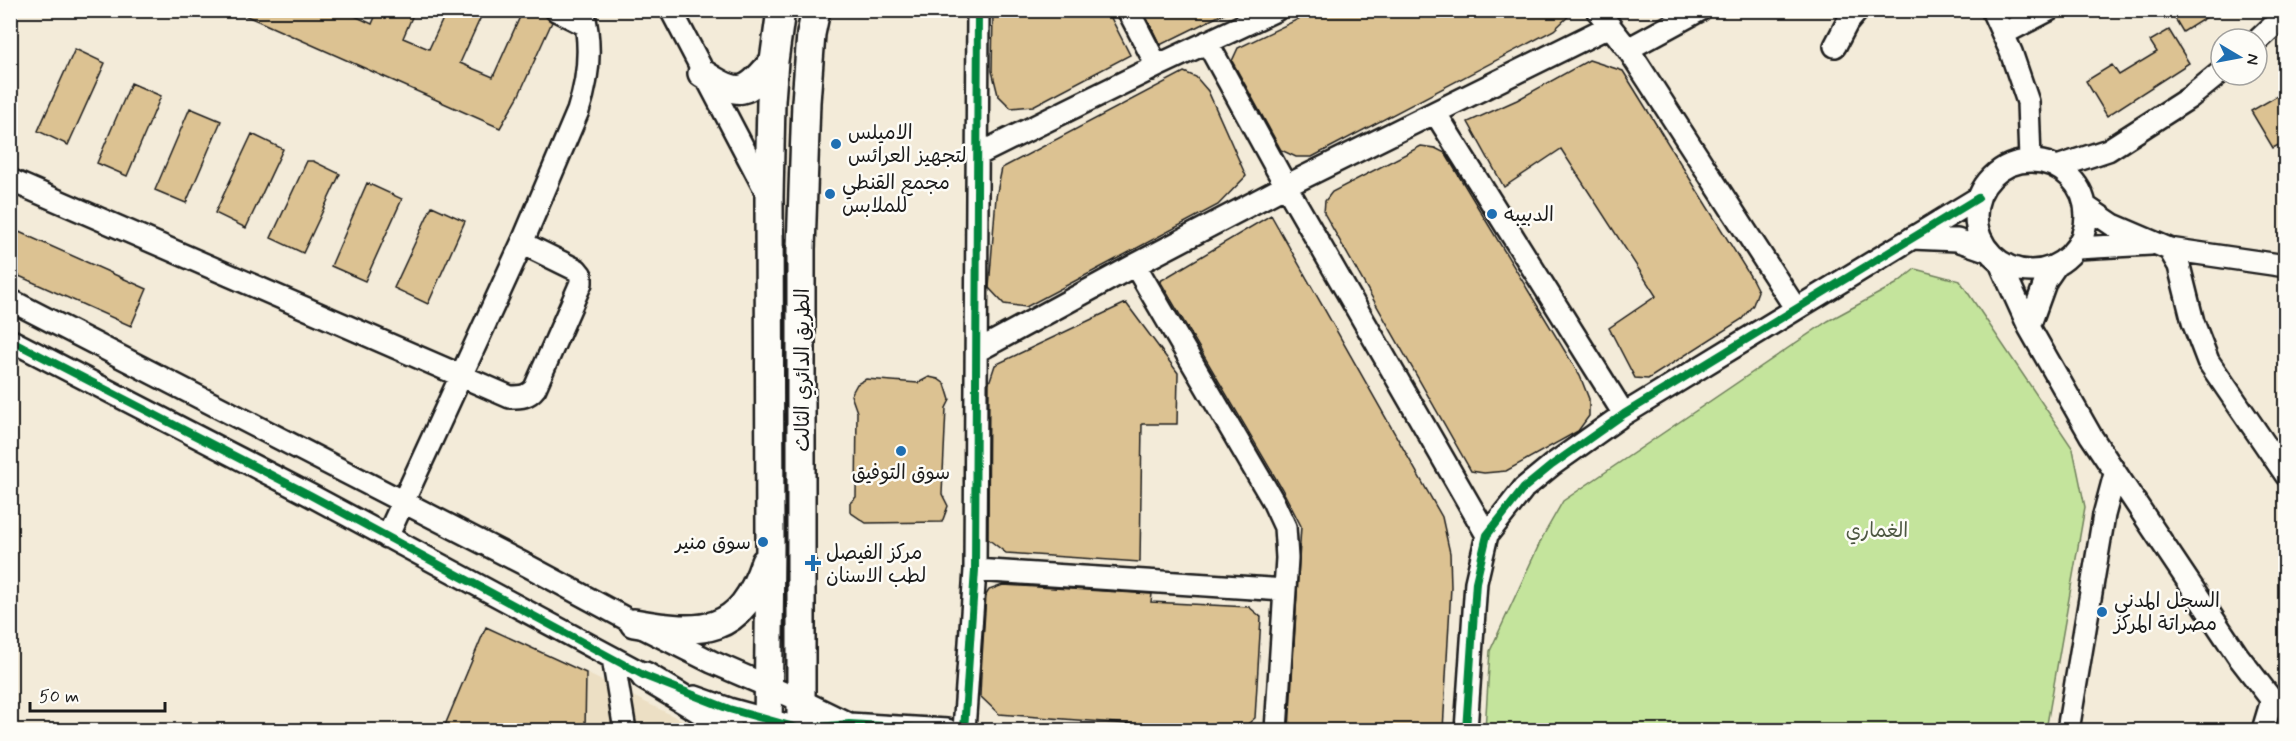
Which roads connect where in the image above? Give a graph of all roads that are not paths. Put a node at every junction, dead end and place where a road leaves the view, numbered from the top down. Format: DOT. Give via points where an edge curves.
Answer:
graph roads {
  1 [pos="556,10"];
  2 [pos="671,10"];
  3 [pos="781,10"];
  4 [pos="816,10"];
  5 [pos="978,10"];
  6 [pos="1128,10"];
  7 [pos="1276,10"];
  8 [pos="1700,10"];
  9 [pos="1858,10"];
  10 [pos="1992,10"];
  11 [pos="2049,10"];
  12 [pos="2282,16"];
  13 [pos="585,18"];
  14 [pos="1604,18"];
  15 [pos="2269,29"];
  16 [pos="2003,34"];
  17 [pos="1207,42"];
  18 [pos="1835,46"];
  19 [pos="1628,49"];
  20 [pos="774,62"];
  21 [pos="1157,66"];
  22 [pos="702,73"];
  23 [pos="2209,82"];
  24 [pos="1436,114"];
  25 [pos="2108,150"];
  26 [pos="977,155"];
  27 [pos="2030,160"];
  28 [pos="2057,167"];
  29 [pos="10,180"];
  30 [pos="1286,186"];
  31 [pos="769,197"];
  32 [pos="2083,197"];
  33 [pos="1978,198"];
  34 [pos="1911,238"];
  35 [pos="522,243"];
  36 [pos="2163,246"];
  37 [pos="2077,249"];
  38 [pos="1993,256"];
  39 [pos="1135,265"];
  40 [pos="2286,266"];
  41 [pos="2055,267"];
  42 [pos="10,300"];
  43 [pos="1796,309"];
  44 [pos="2029,327"];
  45 [pos="10,340"];
  46 [pos="977,351"];
  47 [pos="461,375"];
  48 [pos="1624,414"];
  49 [pos="2115,474"];
  50 [pos="2286,475"];
  51 [pos="402,503"];
  52 [pos="1487,535"];
  53 [pos="387,537"];
  54 [pos="771,546"];
  55 [pos="975,570"];
  56 [pos="1285,590"];
  57 [pos="634,623"];
  58 [pos="613,658"];
  59 [pos="645,676"];
  60 [pos="769,687"];
  61 [pos="2279,695"];
  62 [pos="802,701"];
  63 [pos="849,724"];
  64 [pos="768,725"];
  65 [pos="625,730"];
  66 [pos="729,730"];
  67 [pos="801,730"];
  68 [pos="947,730"];
  69 [pos="964,730"];
  70 [pos="1276,730"];
  71 [pos="1466,730"];
  72 [pos="2068,730"];
  73 [pos="2263,730"];
  1 -- 13 [label="street"];
  2 -- 22 [label="street"];
  3 -- 20 [label="main road, الطريق الدائري الثالث"];
  4 -- 62 [label="main road, الطريق الدائري الثالث" via="806,102 801,249"];
  5 -- 26 [label="street"];
  6 -- 21 [label="street"];
  7 -- 17 [label="street"];
  8 -- 19 [label="street"];
  9 -- 18 [label="street"];
  10 -- 16 [label="street"];
  11 -- 16 [label="street"];
  12 -- 15 [label="street"];
  13 -- 35 [label="street" via="589,63 584,94"];
  14 -- 19 [label="street"];
  14 -- 24 [label="street"];
  16 -- 27 [label="street" via="2028,102"];
  17 -- 21 [label="street"];
  17 -- 30 [label="street"];
  19 -- 43 [label="street"];
  20 -- 22 [label="main road" via="743,90 723,85"];
  20 -- 31 [label="main road, الطريق الدائري الثالث"];
  21 -- 26 [label="street"];
  22 -- 31 [label="street"];
  23 -- 25 [label="street"];
  24 -- 30 [label="street"];
  24 -- 48 [label="street"];
  25 -- 28 [label="street"];
  25 -- 32 [label="street"];
  26 -- 46 [label="street"];
  27 -- 28 [label="street"];
  27 -- 33 [label="street" via="1998,170"];
  28 -- 32 [label="street" via="2070,176"];
  29 -- 47 [label="street"];
  30 -- 39 [label="street"];
  30 -- 52 [label="street"];
  31 -- 54 [label="main road, الطريق الدائري الثالث"];
  32 -- 36 [label="street" via="2113,225"];
  32 -- 37 [label="street" via="2086,222"];
  33 -- 34 [label="street"];
  33 -- 38 [label="street" via="1978,233"];
  34 -- 38 [label="street" via="1957,240"];
  34 -- 43 [label="street"];
  35 -- 47 [label="street"];
  35 -- 47 [label="street" via="581,275 580,288 535,388 522,398 510,397"];
  36 -- 37 [label="street"];
  36 -- 40 [label="street"];
  36 -- 50 [label="street" via="2179,266 2208,361"];
  37 -- 41 [label="street"];
  38 -- 41 [label="street" via="2018,270 2037,272"];
  38 -- 44 [label="street"];
  39 -- 46 [label="street"];
  39 -- 56 [label="street" via="1285,526"];
  41 -- 44 [label="street" via="2046,280"];
  42 -- 51 [label="street"];
  43 -- 48 [label="street"];
  44 -- 49 [label="street"];
  45 -- 53 [label="street"];
  46 -- 55 [label="street"];
  47 -- 51 [label="street"];
  48 -- 52 [label="street" via="1524,488"];
  49 -- 61 [label="street" via="2238,656"];
  49 -- 72 [label="street" via="2104,515"];
  51 -- 53 [label="street"];
  51 -- 57 [label="street"];
  52 -- 71 [label="street" via="1476,582"];
  53 -- 58 [label="street"];
  54 -- 57 [label="main road" via="753,592 726,621 692,630"];
  54 -- 60 [label="main road, الطريق الدائري الثالث"];
  55 -- 56 [label="street"];
  55 -- 69 [label="street"];
  56 -- 70 [label="street"];
  57 -- 60 [label="street"];
  58 -- 59 [label="street"];
  58 -- 65 [label="street"];
  59 -- 64 [label="street"];
  59 -- 66 [label="main road"];
  60 -- 62 [label="street"];
  60 -- 64 [label="main road, الطريق الدائري الثالث"];
  61 -- 73 [label="street"];
  62 -- 63 [label="street"];
  62 -- 67 [label="main road, الطريق الدائري الثالث"];
  63 -- 67 [label="street"];
  63 -- 68 [label="street"];
  64 -- 67 [label="street"];
}
